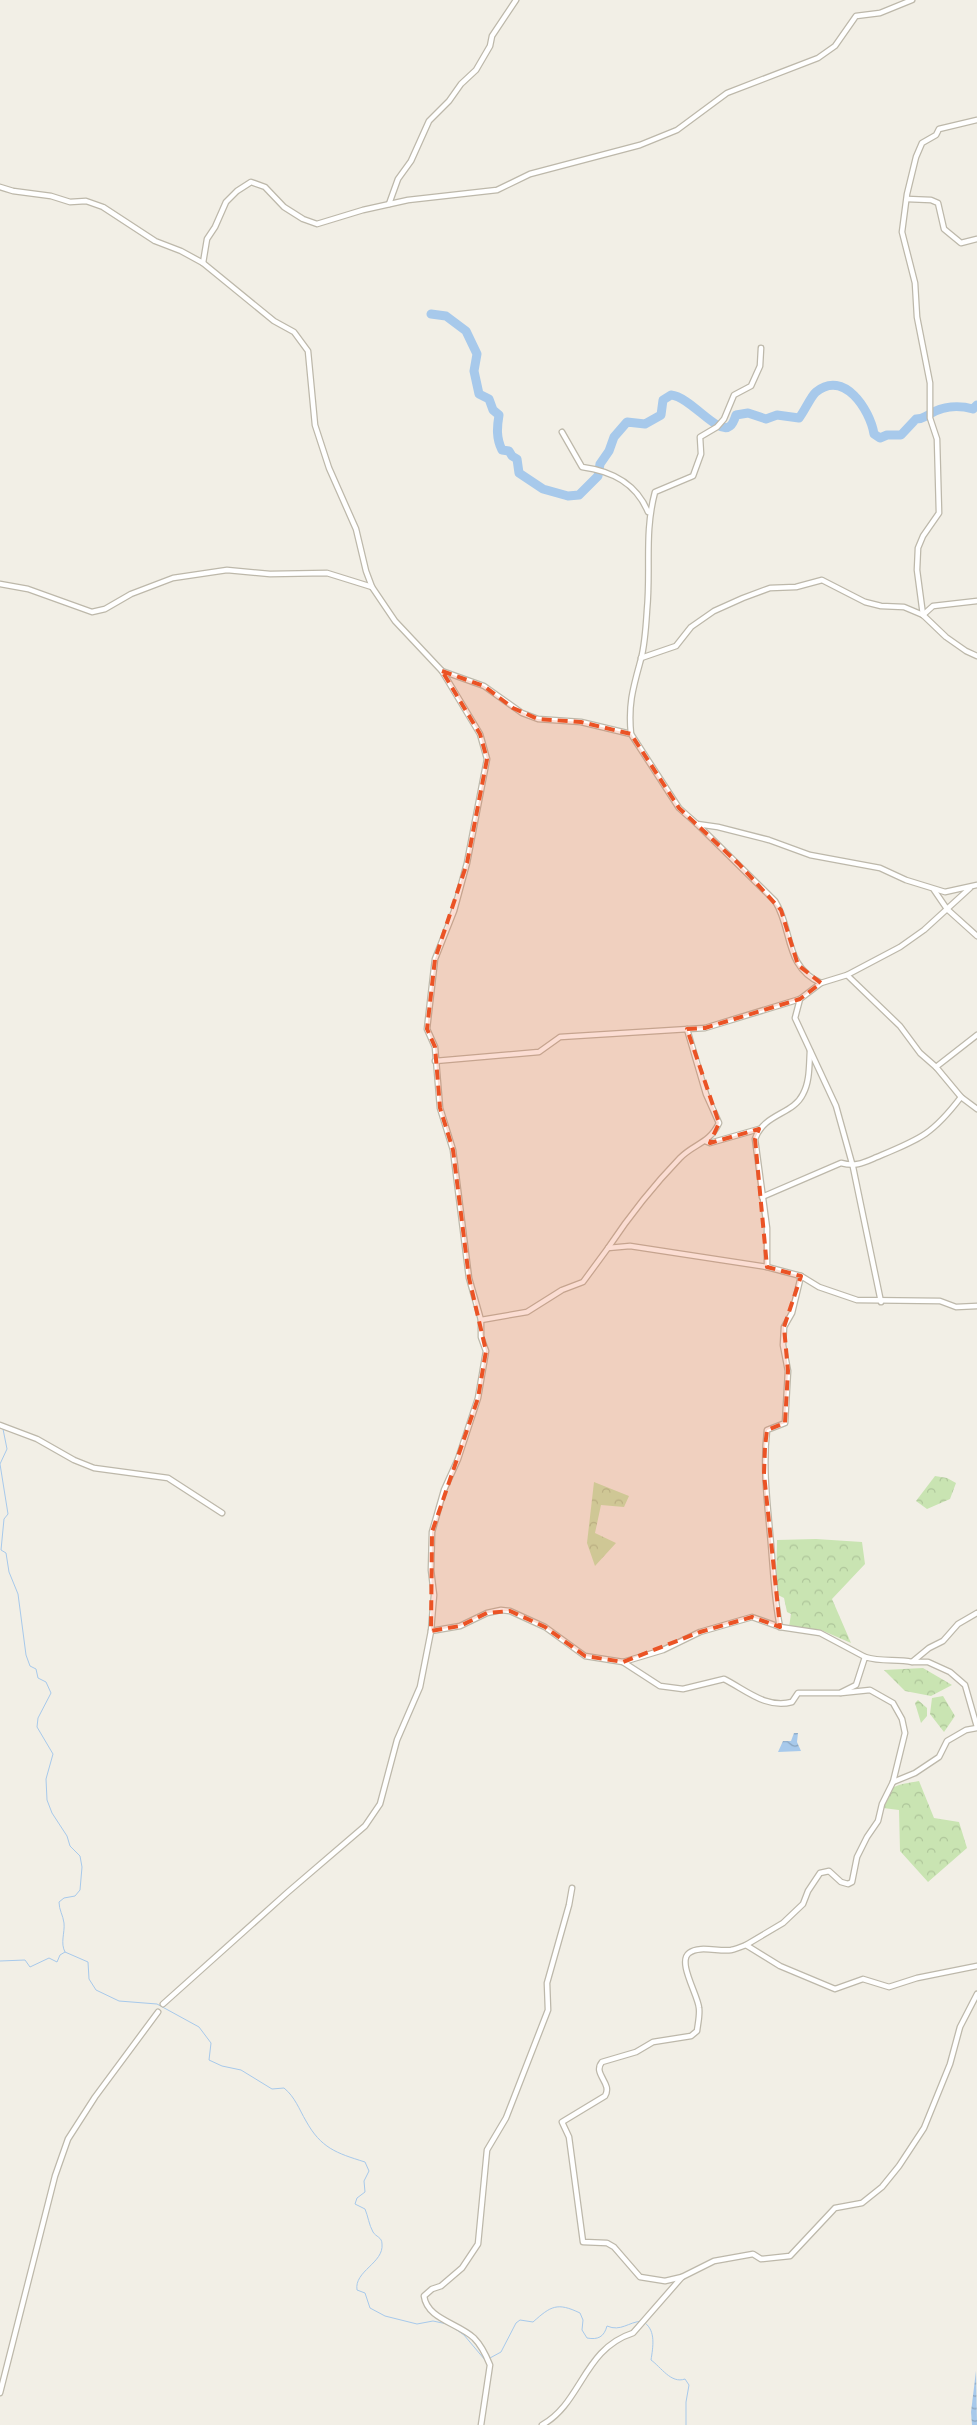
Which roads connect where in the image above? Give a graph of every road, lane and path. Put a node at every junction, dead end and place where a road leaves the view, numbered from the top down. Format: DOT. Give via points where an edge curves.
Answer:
graph roads {
  1 [pos="516,0"];
  2 [pos="912,0"];
  3 [pos="977,120"];
  4 [pos="0,187"];
  5 [pos="907,199"];
  6 [pos="389,204"];
  7 [pos="977,239"];
  8 [pos="203,263"];
  9 [pos="761,348"];
  10 [pos="562,432"];
  11 [pos="649,514"];
  12 [pos="0,584"];
  13 [pos="372,587"];
  14 [pos="977,602"];
  15 [pos="923,615"];
  16 [pos="977,656"];
  17 [pos="641,658"];
  18 [pos="442,671"];
  19 [pos="632,734"];
  20 [pos="697,824"];
  21 [pos="977,885"];
  22 [pos="971,887"];
  23 [pos="934,889"];
  24 [pos="947,909"];
  25 [pos="977,936"];
  26 [pos="847,975"];
  27 [pos="820,983"];
  28 [pos="800,999"];
  29 [pos="687,1030"];
  30 [pos="977,1036"];
  31 [pos="810,1050"];
  32 [pos="436,1061"];
  33 [pos="936,1067"];
  34 [pos="961,1097"];
  35 [pos="977,1109"];
  36 [pos="758,1129"];
  37 [pos="704,1141"];
  38 [pos="853,1167"];
  39 [pos="762,1197"];
  40 [pos="608,1248"];
  41 [pos="767,1267"];
  42 [pos="801,1276"];
  43 [pos="881,1302"];
  44 [pos="977,1306"];
  45 [pos="481,1320"];
  46 [pos="0,1425"];
  47 [pos="222,1513"];
  48 [pos="977,1613"];
  49 [pos="780,1627"];
  50 [pos="431,1631"];
  51 [pos="865,1658"];
  52 [pos="623,1662"];
  53 [pos="912,1662"];
  54 [pos="840,1693"];
  55 [pos="977,1727"];
  56 [pos="893,1782"];
  57 [pos="572,1888"];
  58 [pos="746,1945"];
  59 [pos="977,1966"];
  60 [pos="977,1994"];
  61 [pos="163,2004"];
  62 [pos="158,2012"];
  63 [pos="682,2277"];
  64 [pos="0,2393"];
  65 [pos="481,2425"];
  66 [pos="542,2425"];
  1 -- 6 [label="street" via="492,36 476,70 429,121"];
  2 -- 6 [label="street" via="880,13 856,16 835,46 818,58 727,93 676,130 640,145 530,174 497,190"];
  3 -- 5 [label="street" via="939,129 936,135 922,143"];
  4 -- 8 [label="street" via="70,202 92,203 112,212 155,241"];
  5 -- 7 [label="street" via="938,203 944,229 961,243"];
  5 -- 15 [label="street" via="902,232 915,283 917,318 930,383 930,418 937,438 939,513 918,548 917,570"];
  6 -- 8 [label="street" via="317,224 284,208 265,187 251,182 226,202 206,240"];
  8 -- 13 [label="street" via="274,321 292,331 306,347 315,425 329,468 356,529"];
  9 -- 11 [label="street" via="760,366 751,386 734,395 724,419 700,437 701,454 693,476 654,492"];
  10 -- 11 [label="street" via="582,468 613,474 633,488"];
  11 -- 17 [label="street" via="648,607"];
  12 -- 13 [label="street" via="92,612 173,578 227,570 270,574 327,573"];
  13 -- 18 [label="street" via="395,620"];
  14 -- 15 [label="street" via="933,606"];
  15 -- 16 [label="street" via="946,637"];
  15 -- 17 [label="street" via="904,607 865,602 822,580 796,587 770,588 714,611 691,628 676,646"];
  17 -- 19 [label="street" via="633,682 629,714"];
  18 -- 19 [label="street" via="484,686 513,708 538,719 581,722"];
  18 -- 32 [label="street" via="480,734 487,759 467,863 454,911 435,959 427,1029 435,1047"];
  19 -- 20 [label="street" via="679,808"];
  20 -- 23 [label="street" via="769,840 810,855 880,868"];
  20 -- 27 [label="street" via="781,910 787,938 798,965 803,973"];
  21 -- 22 [label="street"];
  22 -- 23 [label="street" via="944,892"];
  22 -- 24 [label="street"];
  23 -- 24 [label="street"];
  24 -- 25 [label="street"];
  24 -- 26 [label="street" via="900,947"];
  26 -- 27 [label="street"];
  26 -- 33 [label="street" via="900,1026 920,1054"];
  27 -- 28 [label="street"];
  28 -- 29 [label="street" via="705,1028"];
  28 -- 31 [label="street" via="795,1018"];
  29 -- 32 [label="street" via="560,1037 539,1052"];
  29 -- 37 [label="street" via="706,1094 719,1123 713,1135"];
  30 -- 33 [label="street"];
  31 -- 36 [label="street" via="809,1073 803,1095 791,1108 776,1114"];
  31 -- 38 [label="street" via="836,1106"];
  32 -- 45 [label="street" via="440,1108 453,1150 468,1278"];
  33 -- 34 [label="street"];
  34 -- 35 [label="street"];
  34 -- 38 [label="street" via="944,1120 926,1135"];
  36 -- 37 [label="street" via="710,1143"];
  36 -- 39 [label="street" via="755,1139"];
  37 -- 40 [label="street" via="682,1156 637,1206"];
  38 -- 39 [label="street" via="841,1163"];
  38 -- 43 [label="street"];
  39 -- 41 [label="street" via="767,1228"];
  40 -- 41 [label="street" via="630,1246"];
  40 -- 45 [label="street" via="583,1282 562,1290 526,1312"];
  41 -- 42 [label="street"];
  42 -- 43 [label="street" via="819,1287 857,1300"];
  42 -- 49 [label="street" via="792,1313 784,1327 783,1345 788,1371 785,1423 767,1430 765,1447 764,1474 774,1599"];
  43 -- 44 [label="street"];
  45 -- 50 [label="street" via="481,1338 486,1351 478,1398 432,1532 434,1595"];
  46 -- 47 [label="street" via="37,1438 94,1468 168,1478"];
  48 -- 53 [label="street" via="958,1624 943,1641 928,1648"];
  49 -- 51 [label="street" via="820,1633"];
  49 -- 52 [label="street" via="752,1617 700,1632 663,1650"];
  50 -- 52 [label="street" via="460,1626 487,1613 510,1611 545,1627 585,1656"];
  50 -- 61 [label="street" via="420,1687 397,1740 380,1804 365,1826"];
  51 -- 53 [label="street" via="881,1662"];
  51 -- 54 [label="street" via="856,1685"];
  52 -- 54 [label="street" via="660,1686 683,1689 724,1679 749,1695 775,1704 792,1702 798,1694"];
  53 -- 55 [label="street" via="928,1662 950,1672 965,1685"];
  54 -- 56 [label="street" via="870,1690 893,1703 905,1733"];
  55 -- 56 [label="street" via="946,1741 939,1757"];
  56 -- 58 [label="street" via="878,1821 857,1857 852,1882 841,1882 829,1871 820,1873 804,1904 783,1923"];
  57 -- 65 [label="street" via="547,1983 548,2010 506,2118 487,2150 478,2244 462,2268 424,2296 425,2306 432,2313 474,2338 490,2364"];
  58 -- 59 [label="street" via="780,1966 836,1989 863,1979 889,1987"];
  58 -- 63 [label="street" via="731,1950 688,1953 686,1976 696,1991 700,2009 697,2031 691,2036 653,2042 636,2052 602,2062 599,2072 608,2085 605,2096 562,2122 569,2137 583,2242 607,2243 614,2247 640,2277 665,2281"];
  60 -- 63 [label="street" via="960,2028 950,2064 924,2128 882,2187 862,2203 835,2208 790,2256 761,2260 753,2254 714,2261"];
  62 -- 64 [label="street" via="95,2097 68,2140 55,2176"];
  63 -- 66 [label="street" via="633,2333 623,2336 597,2355 562,2410"];
}
